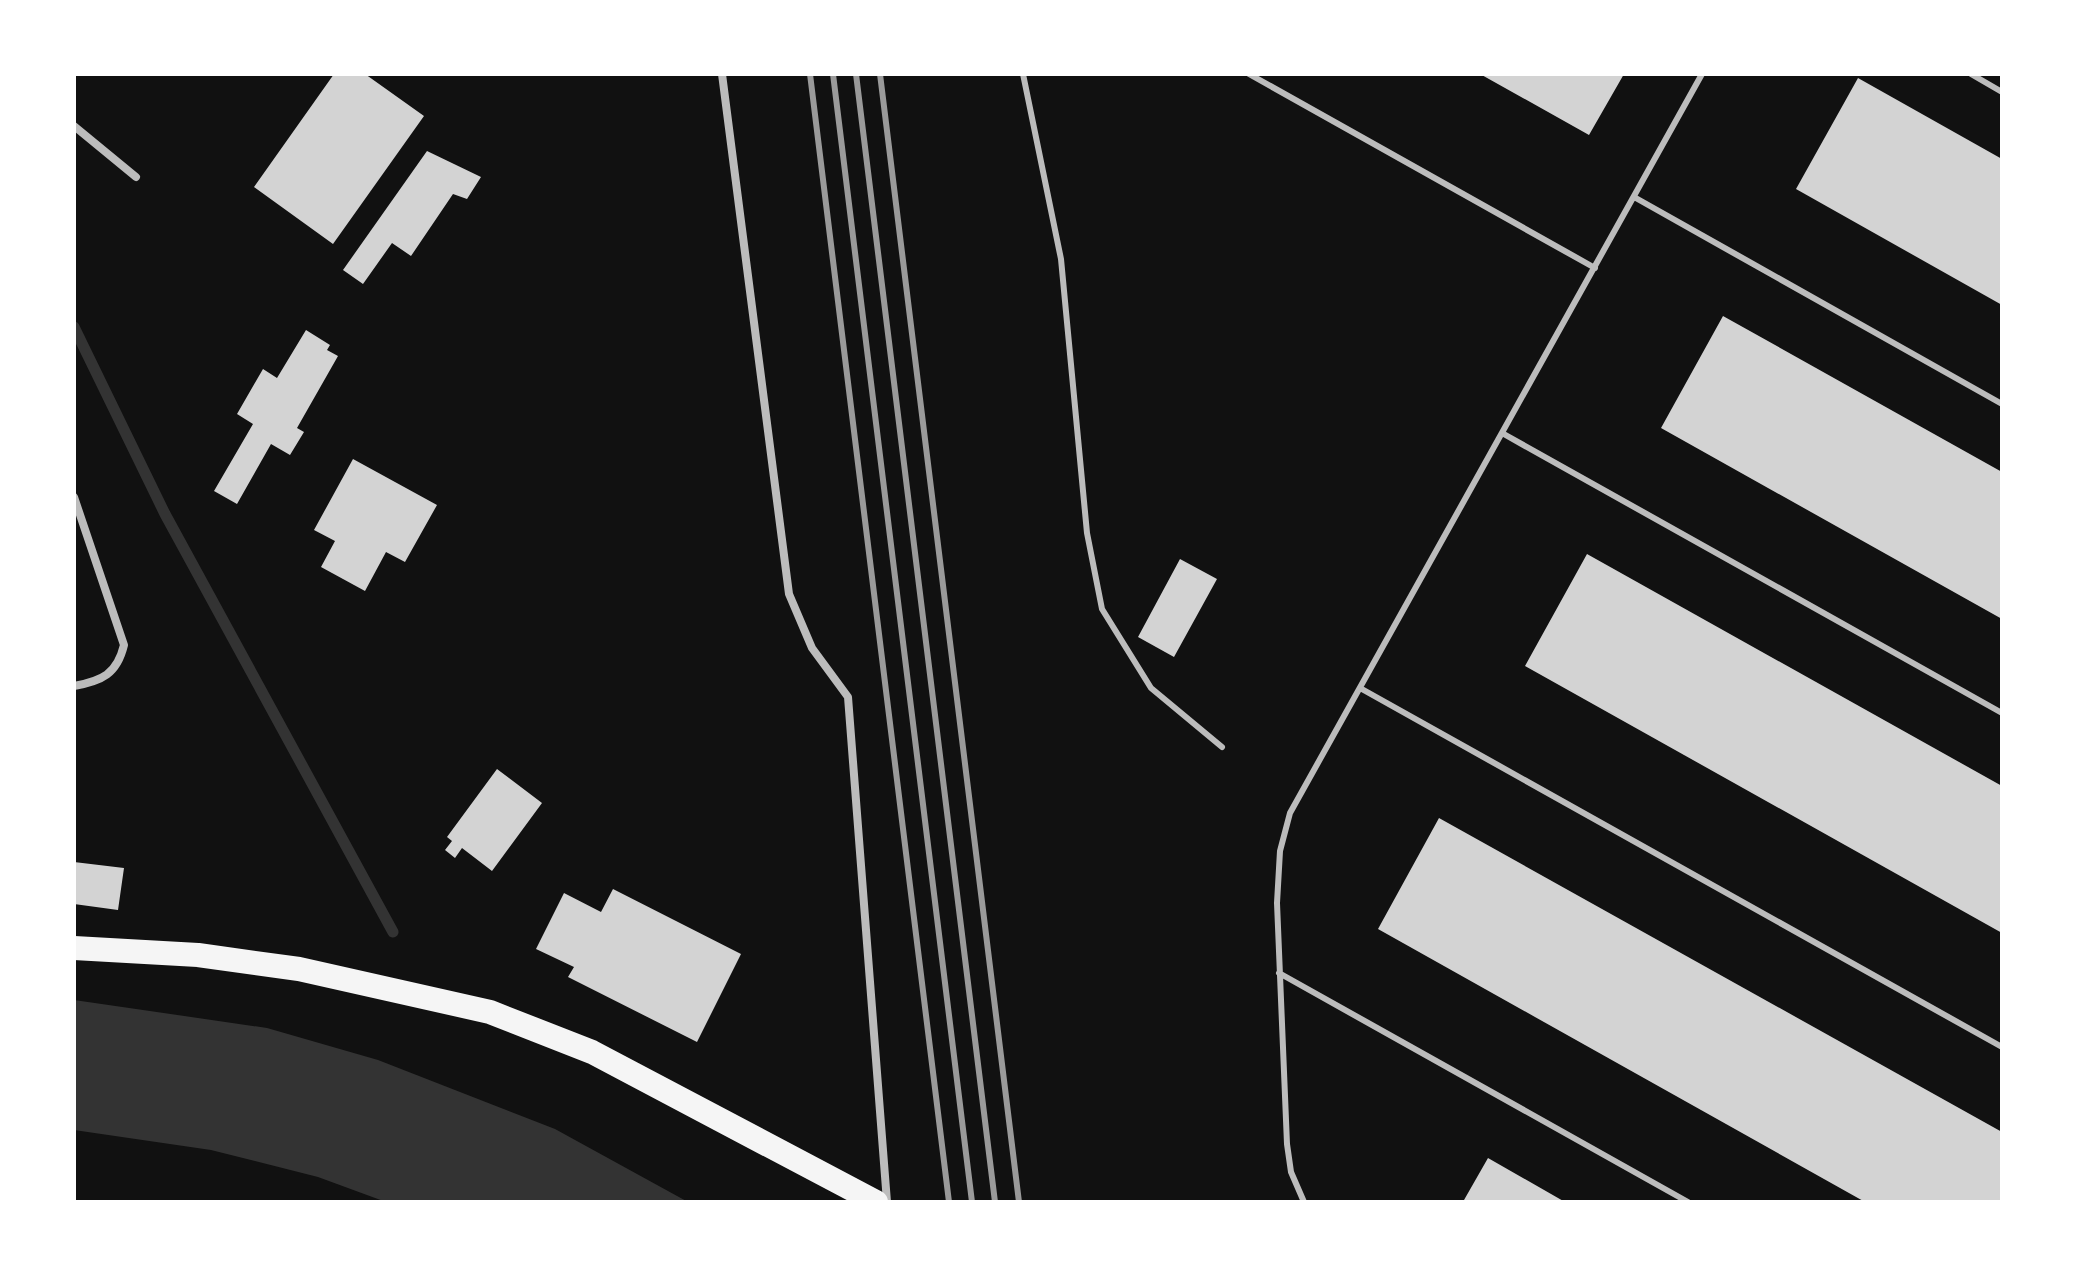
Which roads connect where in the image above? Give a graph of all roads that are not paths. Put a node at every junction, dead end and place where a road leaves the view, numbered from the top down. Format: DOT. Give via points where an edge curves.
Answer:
graph roads {
  1 [pos="722,74"];
  2 [pos="1023,74"];
  3 [pos="1249,74"];
  4 [pos="1702,74"];
  5 [pos="1971,74"];
  6 [pos="2002,92"];
  7 [pos="74,126"];
  8 [pos="136,177"];
  9 [pos="1634,197"];
  10 [pos="1595,268"];
  11 [pos="2002,404"];
  12 [pos="1502,433"];
  13 [pos="74,497"];
  14 [pos="74,686"];
  15 [pos="1360,688"];
  16 [pos="2002,713"];
  17 [pos="1222,747"];
  18 [pos="74,948"];
  19 [pos="1279,973"];
  20 [pos="2002,1047"];
  21 [pos="876,1202"];
  22 [pos="887,1202"];
  23 [pos="1304,1202"];
  24 [pos="1688,1202"];
  1 -- 22 [label="street" via="789,594 812,648 848,697"];
  2 -- 17 [label="lane" via="1061,259 1087,533 1102,609 1151,688"];
  3 -- 10 [label="lane"];
  4 -- 9 [label="lane"];
  5 -- 6 [label="lane"];
  7 -- 8 [label="street"];
  9 -- 10 [label="lane"];
  9 -- 11 [label="lane"];
  10 -- 12 [label="lane"];
  12 -- 15 [label="lane"];
  12 -- 16 [label="lane"];
  13 -- 14 [label="street" via="124,645 115,669 105,678"];
  15 -- 19 [label="lane" via="1284,832 1278,873"];
  15 -- 20 [label="lane"];
  18 -- 21 [label="highway" via="198,955 299,969 490,1012 592,1052"];
  19 -- 23 [label="lane" via="1287,1144 1291,1172"];
  19 -- 24 [label="lane"];
}
